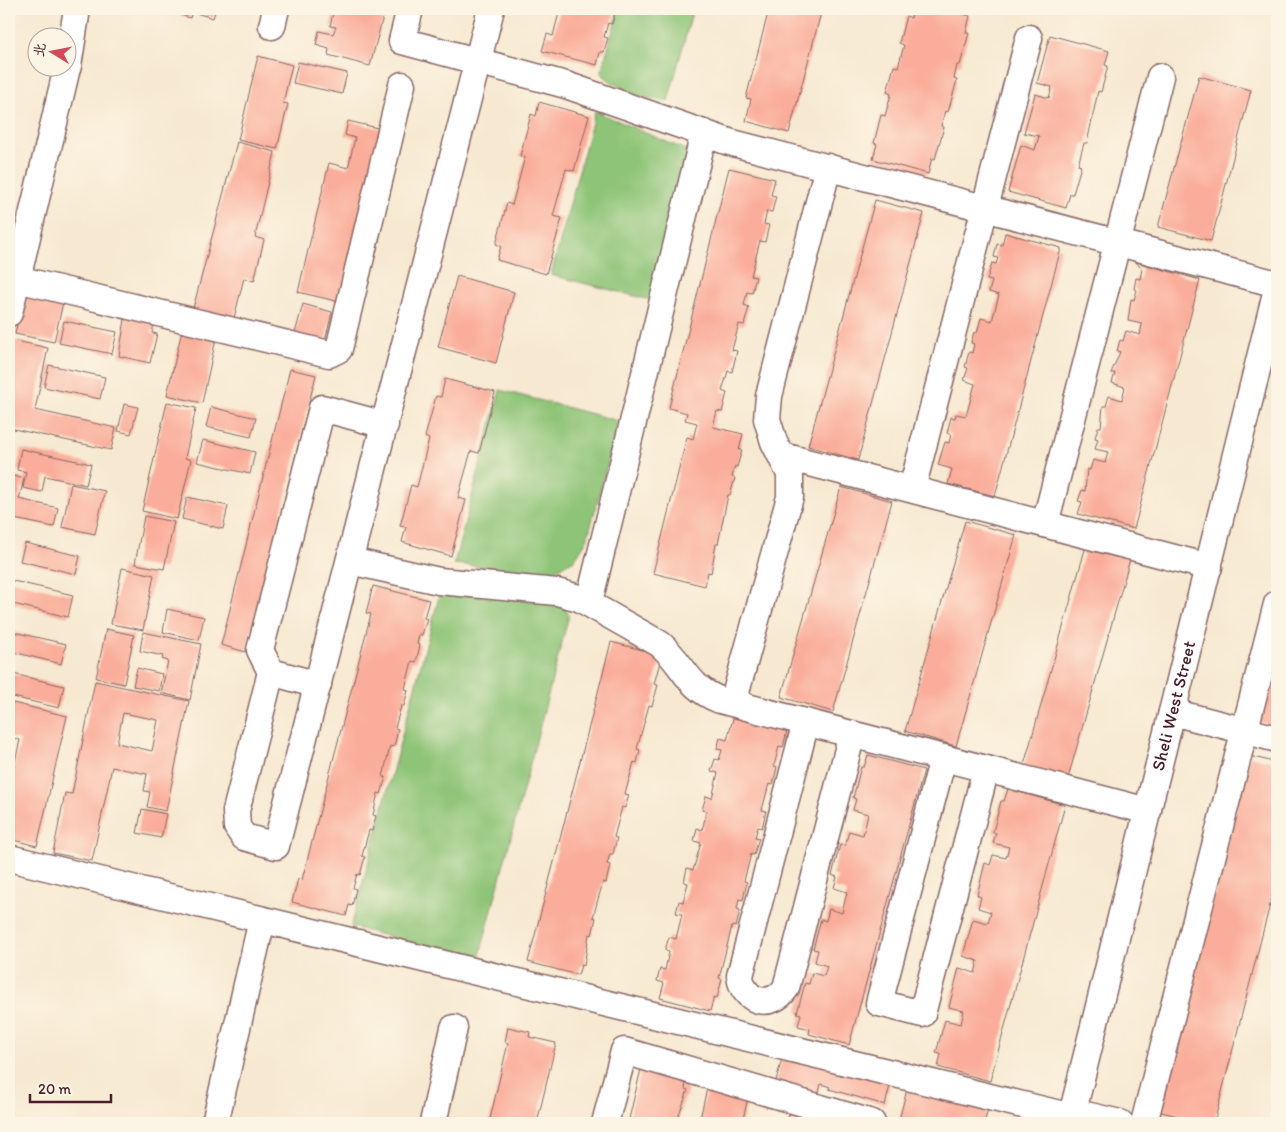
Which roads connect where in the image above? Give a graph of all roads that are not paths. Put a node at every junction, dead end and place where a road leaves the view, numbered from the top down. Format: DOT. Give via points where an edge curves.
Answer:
graph roads {
  1 [pos="77,9"];
  2 [pos="410,9"];
  3 [pos="491,9"];
  4 [pos="74,28"];
  5 [pos="1029,38"];
  6 [pos="478,61"];
  7 [pos="1160,77"];
  8 [pos="64,78"];
  9 [pos="402,85"];
  10 [pos="704,133"];
  11 [pos="828,168"];
  12 [pos="985,208"];
  13 [pos="1118,243"];
  14 [pos="17,279"];
  15 [pos="1277,284"];
  16 [pos="1276,303"];
  17 [pos="9,313"];
  18 [pos="385,425"];
  19 [pos="783,456"];
  20 [pos="912,489"];
  21 [pos="1045,524"];
  22 [pos="350,561"];
  23 [pos="1208,567"];
  24 [pos="589,602"];
  25 [pos="1277,604"];
  26 [pos="271,672"];
  27 [pos="318,684"];
  28 [pos="733,703"];
  29 [pos="1172,712"];
  30 [pos="806,722"];
  31 [pos="1245,730"];
  32 [pos="852,734"];
  33 [pos="1277,739"];
  34 [pos="943,758"];
  35 [pos="986,769"];
  36 [pos="1148,811"];
  37 [pos="9,858"];
  38 [pos="262,920"];
  39 [pos="454,1028"];
  40 [pos="1072,1117"];
  41 [pos="214,1123"];
  42 [pos="433,1123"];
  43 [pos="605,1123"];
  44 [pos="872,1123"];
  45 [pos="1120,1123"];
  46 [pos="1144,1123"];
  1 -- 4 [label="street"];
  2 -- 6 [label="street" via="402,41"];
  3 -- 6 [label="street"];
  5 -- 12 [label="street"];
  6 -- 10 [label="street" via="566,85"];
  6 -- 18 [label="street"];
  7 -- 13 [label="street"];
  8 -- 14 [label="street"];
  9 -- 14 [label="street" via="339,349 329,354"];
  10 -- 11 [label="street"];
  10 -- 24 [label="street"];
  11 -- 12 [label="street"];
  11 -- 19 [label="street" via="768,396 767,419 774,442"];
  12 -- 13 [label="street"];
  12 -- 20 [label="street"];
  13 -- 15 [label="street"];
  13 -- 21 [label="street"];
  14 -- 17 [label="street"];
  16 -- 23 [label="street, Sheli West Street"];
  18 -- 22 [label="street"];
  18 -- 26 [label="street" via="322,408 260,650"];
  19 -- 20 [label="street"];
  19 -- 28 [label="street" via="790,474 790,496"];
  20 -- 21 [label="street"];
  21 -- 23 [label="street"];
  22 -- 24 [label="street" via="439,581 557,592"];
  22 -- 27 [label="street"];
  23 -- 29 [label="street, Sheli West Street"];
  24 -- 28 [label="street" via="660,644 690,682 707,695"];
  25 -- 31 [label="street"];
  26 -- 27 [label="street"];
  26 -- 27 [label="street" via="236,819 244,837 268,844 276,846"];
  28 -- 30 [label="street"];
  29 -- 31 [label="street"];
  29 -- 36 [label="street, Sheli West Street"];
  30 -- 32 [label="street"];
  30 -- 32 [label="street" via="740,976 745,992 760,1001 775,999 786,988"];
  31 -- 33 [label="street"];
  31 -- 46 [label="street"];
  32 -- 34 [label="street"];
  34 -- 35 [label="street"];
  34 -- 35 [label="street" via="879,1003 922,1014"];
  35 -- 36 [label="street"];
  36 -- 40 [label="street, Sheli West Street"];
  37 -- 38 [label="street"];
  38 -- 40 [label="street"];
  38 -- 41 [label="street"];
  39 -- 42 [label="street"];
  40 -- 45 [label="street"];
  43 -- 44 [label="street" via="624,1051"];
}
